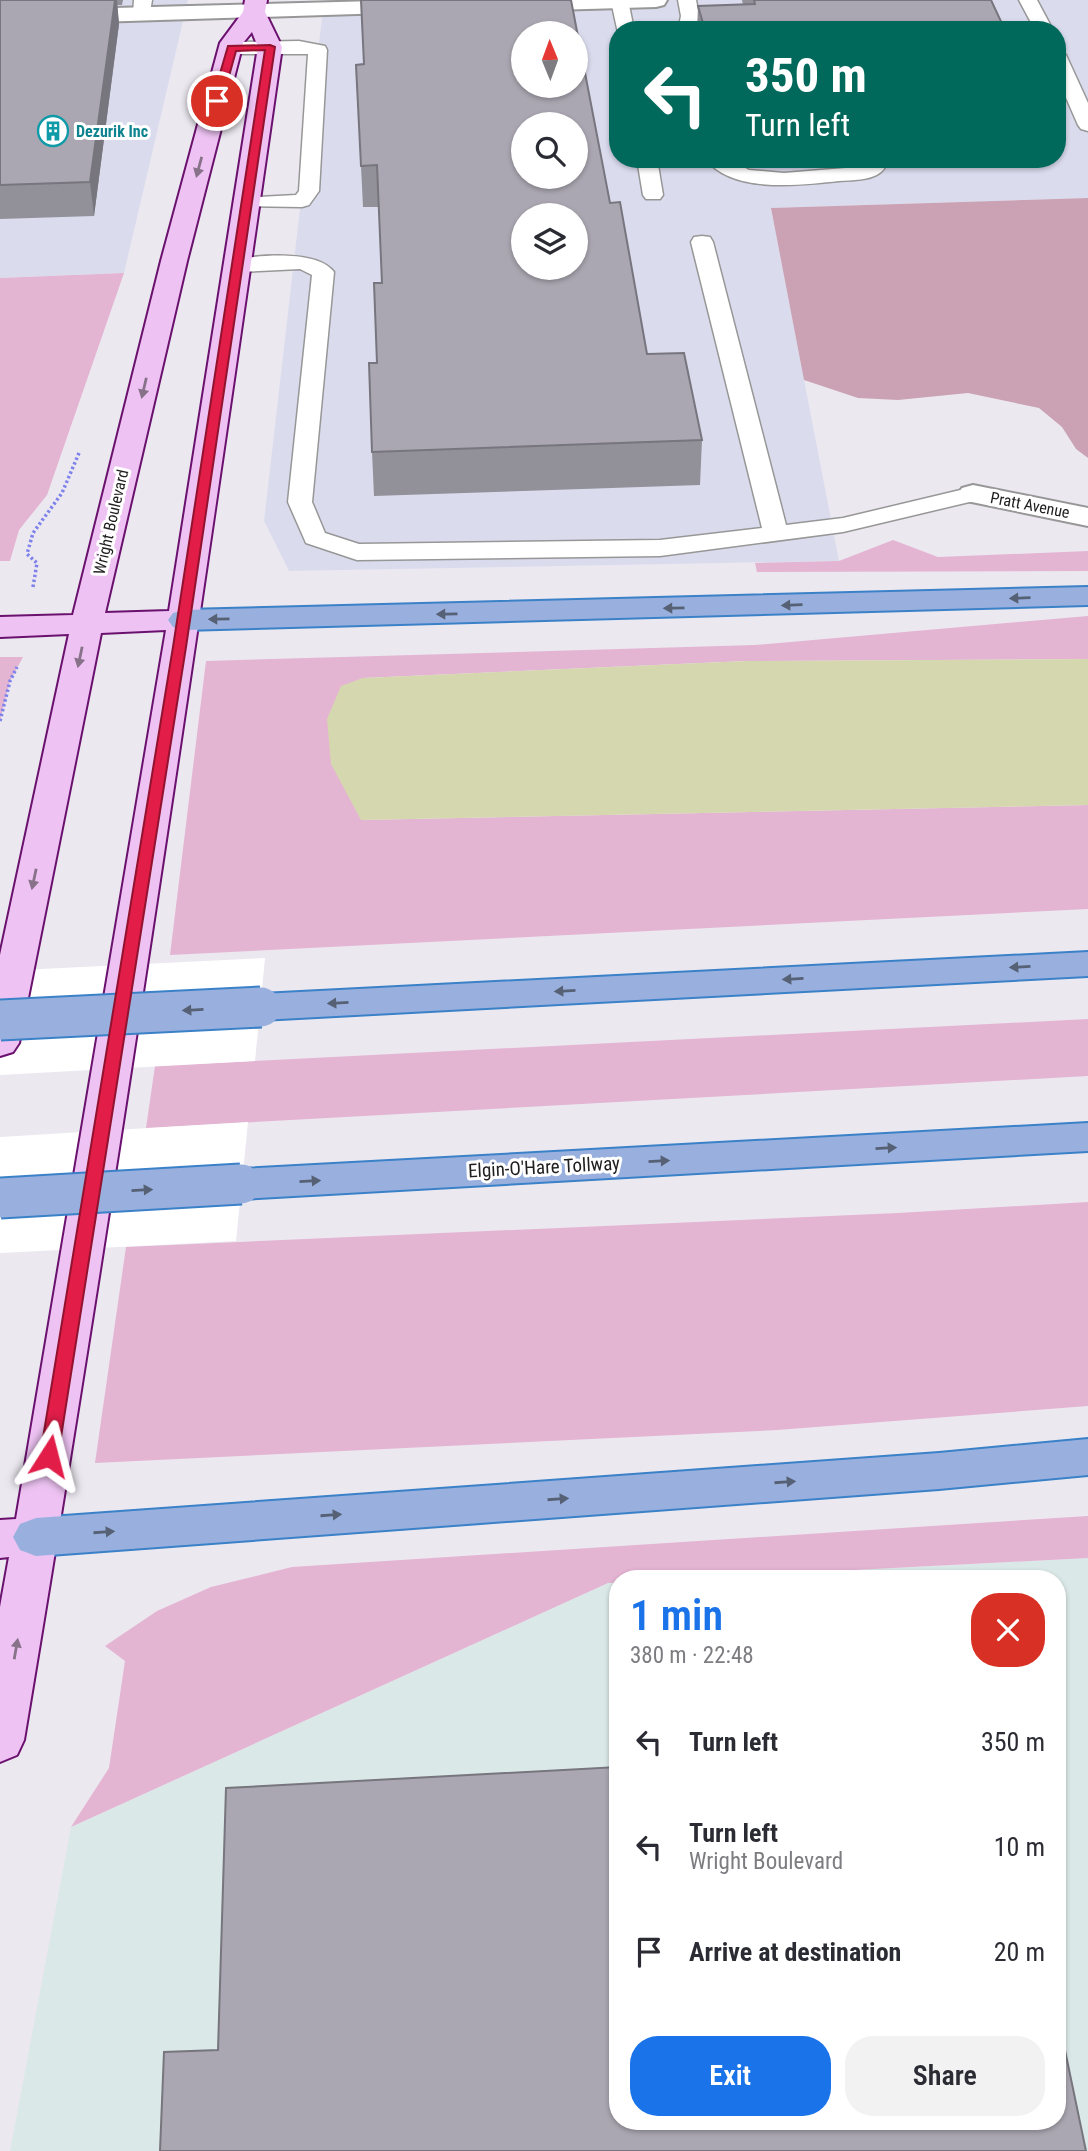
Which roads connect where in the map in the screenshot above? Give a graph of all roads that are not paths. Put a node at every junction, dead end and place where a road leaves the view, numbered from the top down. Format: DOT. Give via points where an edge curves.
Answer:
graph roads {
  1 [pos="656,0"];
  2 [pos="687,0"];
  3 [pos="1028,0"];
  4 [pos="620,1"];
  5 [pos="540,2"];
  6 [pos="406,4"];
  7 [pos="500,4"];
  8 [pos="255,6"];
  9 [pos="433,6"];
  10 [pos="142,7"];
  11 [pos="7,12"];
  12 [pos="623,21"];
  13 [pos="689,21"];
  14 [pos="1039,21"];
  15 [pos="270,47"];
  16 [pos="232,48"];
  17 [pos="1066,75"];
  18 [pos="1088,125"];
  19 [pos="648,168"];
  20 [pos="724,168"];
  21 [pos="874,168"];
  22 [pos="653,195"];
  23 [pos="247,202"];
  24 [pos="702,242"];
  25 [pos="238,266"];
  26 [pos="973,494"];
  27 [pos="1088,517"];
  28 [pos="776,534"];
  29 [pos="1088,596"];
  30 [pos="184,620"];
  31 [pos="87,624"];
  32 [pos="0,627"];
  33 [pos="1088,964"];
  34 [pos="0,1020"];
  35 [pos="0,1043"];
  36 [pos="1088,1137"];
  37 [pos="0,1198"];
  38 [pos="1088,1457"];
  39 [pos="18,1538"];
  40 [pos="0,1740"];
  1 -- 4 [label="street"];
  2 -- 13 [label="lane"];
  3 -- 14 [label="lane"];
  4 -- 5 [label="street"];
  4 -- 12 [label="lane"];
  5 -- 7 [label="street"];
  6 -- 8 [label="street"];
  6 -- 9 [label="street"];
  8 -- 10 [label="street"];
  8 -- 15 [label="street"];
  8 -- 16 [label="street, Wright Boulevard"];
  10 -- 11 [label="street"];
  15 -- 16 [label="lane"];
  15 -- 23 [label="street"];
  15 -- 23 [label="lane" via="318,50 309,191 302,201"];
  16 -- 31 [label="street, Wright Boulevard, one-way" via="174,261"];
  17 -- 18 [label="lane"];
  19 -- 22 [label="lane"];
  20 -- 21 [label="lane" via="770,178 862,173"];
  23 -- 25 [label="street"];
  24 -- 28 [label="lane"];
  25 -- 28 [label="lane" via="303,262 323,272 300,502 315,538 357,552 660,548"];
  25 -- 30 [label="street"];
  26 -- 27 [label="street, Pratt Avenue"];
  26 -- 28 [label="lane" via="843,525"];
  29 -- 30 [label="highway, one-way"];
  30 -- 31 [label="street"];
  30 -- 39 [label="street"];
  31 -- 32 [label="street"];
  31 -- 35 [label="street, Wright Boulevard, one-way"];
  33 -- 34 [label="highway, one-way, bridge"];
  37 -- 36 [label="highway, Elgin-O'Hare Tollway, one-way, bridge"];
  39 -- 38 [label="highway, one-way"];
  40 -- 39 [label="street, one-way"];
}
